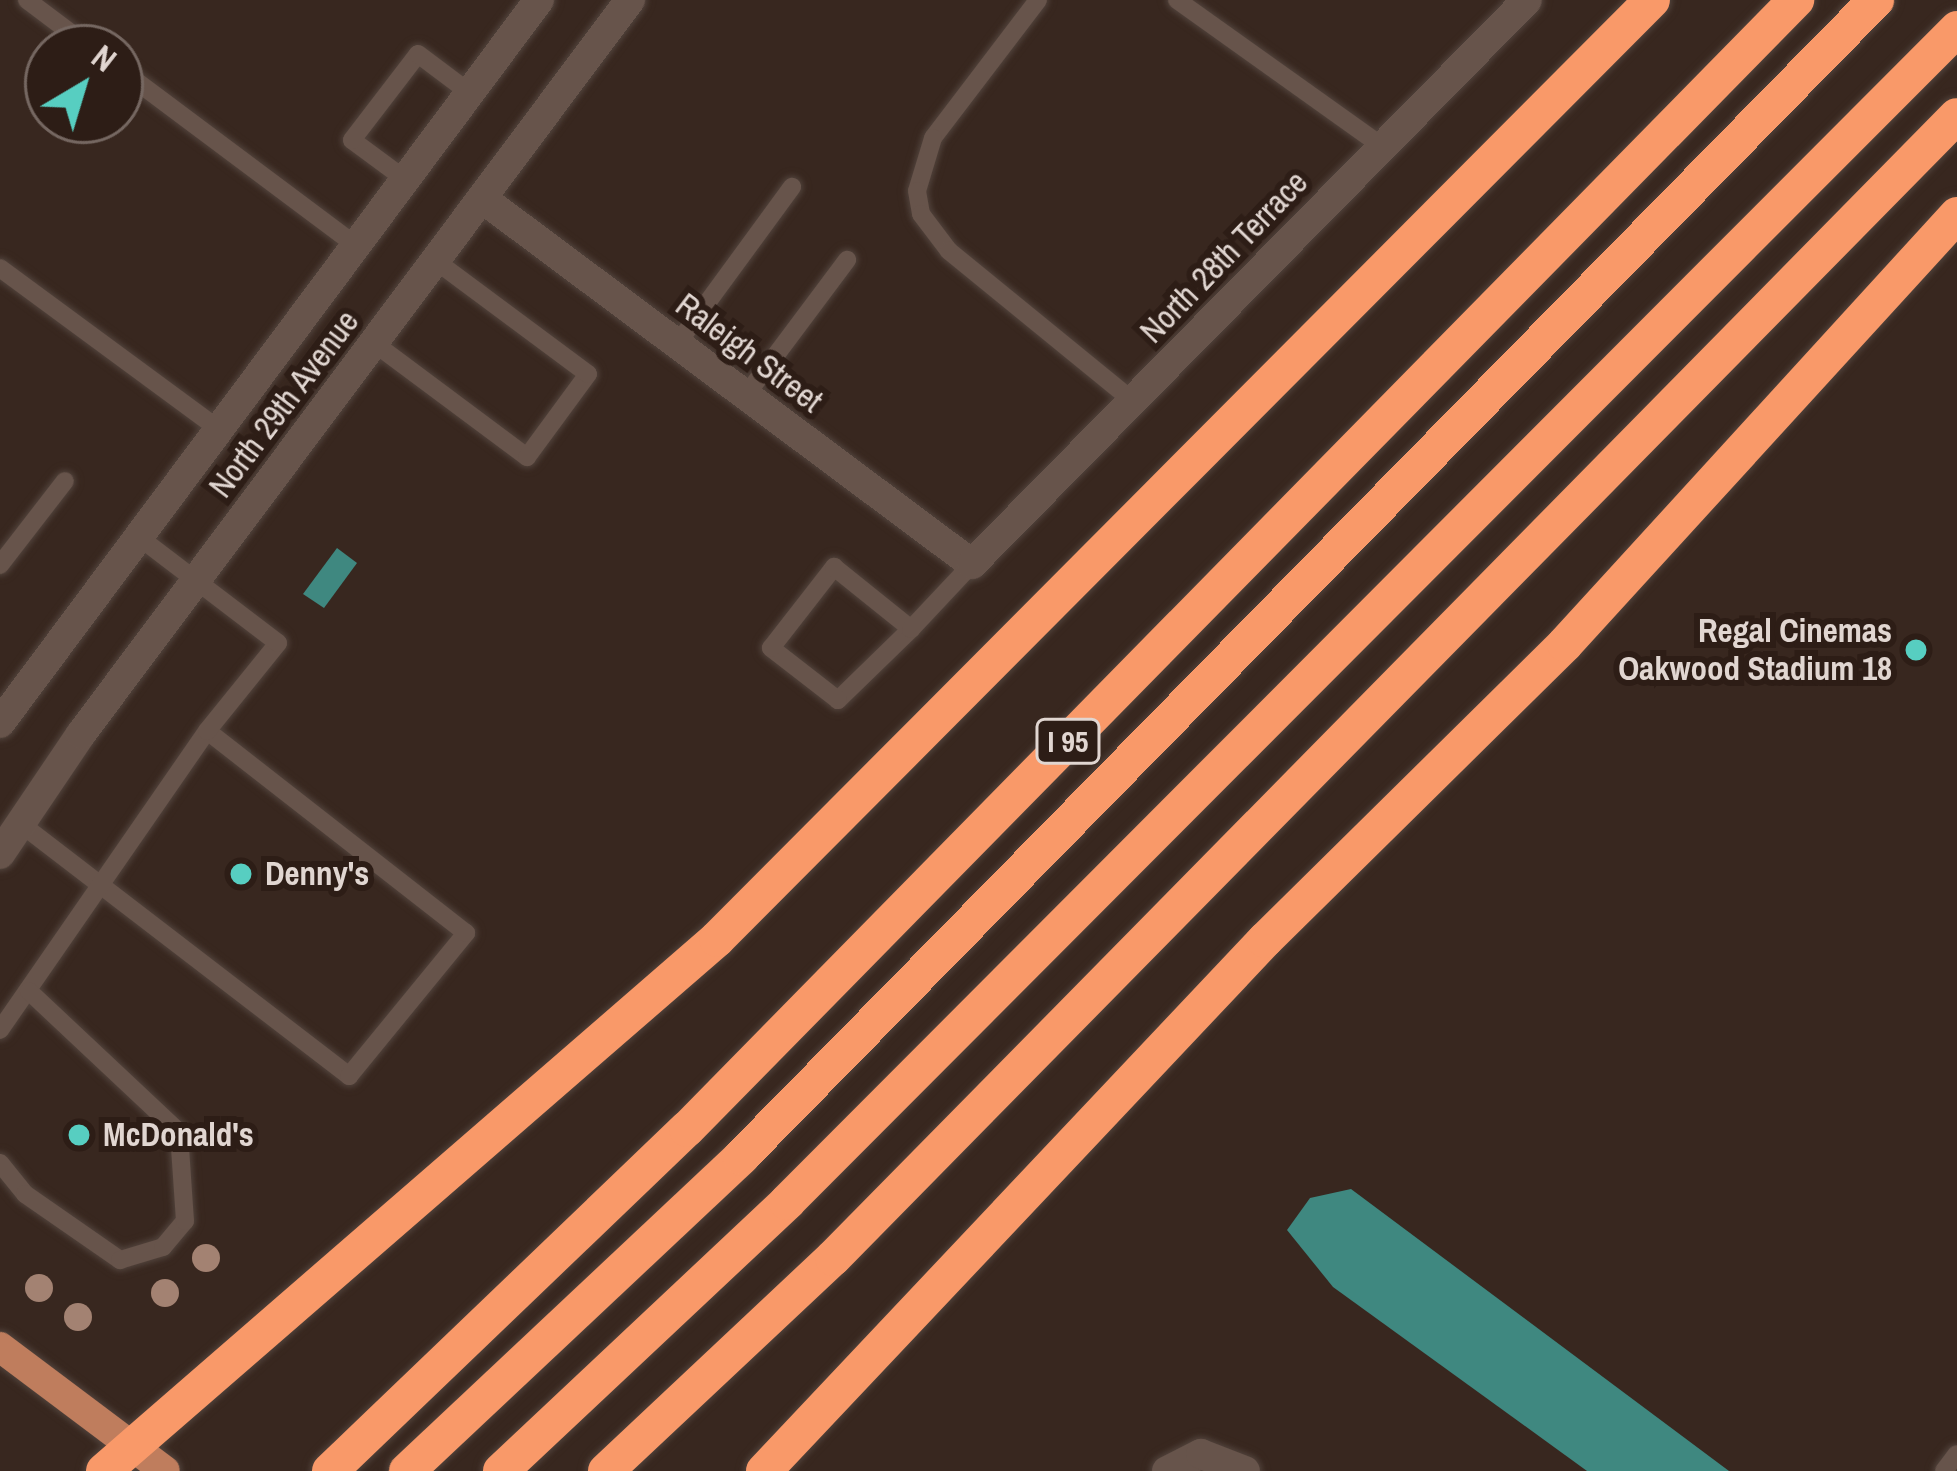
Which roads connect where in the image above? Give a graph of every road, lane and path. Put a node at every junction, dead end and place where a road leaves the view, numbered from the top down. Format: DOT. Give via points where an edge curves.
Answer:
graph roads {
  1 [pos="27,0"];
  2 [pos="539,0"];
  3 [pos="630,0"];
  4 [pos="1038,0"];
  5 [pos="1177,0"];
  6 [pos="1527,0"];
  7 [pos="1652,0"];
  8 [pos="1796,0"];
  9 [pos="1876,0"];
  10 [pos="59,24"];
  11 [pos="1957,29"];
  12 [pos="144,87"];
  13 [pos="470,93"];
  14 [pos="1957,116"];
  15 [pos="1383,147"];
  16 [pos="406,180"];
  17 [pos="792,187"];
  18 [pos="483,199"];
  19 [pos="1957,214"];
  20 [pos="357,246"];
  21 [pos="847,260"];
  22 [pos="436,261"];
  23 [pos="0,268"];
  24 [pos="374,343"];
  25 [pos="677,344"];
  26 [pos="746,395"];
  27 [pos="1132,401"];
  28 [pos="220,430"];
  29 [pos="65,481"];
  30 [pos="140,538"];
  31 [pos="972,564"];
  32 [pos="0,565"];
  33 [pos="195,583"];
  34 [pos="910,629"];
  35 [pos="5,708"];
  36 [pos="207,731"];
  37 [pos="20,824"];
  38 [pos="0,854"];
  39 [pos="103,883"];
  40 [pos="29,991"];
  41 [pos="0,1030"];
  42 [pos="0,1163"];
  43 [pos="0,1347"];
  44 [pos="130,1445"];
  45 [pos="1957,1454"];
  46 [pos="104,1471"];
  47 [pos="165,1471"];
  48 [pos="330,1471"];
  49 [pos="407,1471"];
  50 [pos="501,1471"];
  51 [pos="606,1471"];
  52 [pos="764,1471"];
  53 [pos="1167,1471"];
  54 [pos="1245,1471"];
  55 [pos="1944,1471"];
  1 -- 10 [label="lane"];
  2 -- 13 [label="street, North 29th Avenue"];
  3 -- 18 [label="street, North 29th Avenue"];
  4 -- 27 [label="lane" via="933,138 917,190 921,214 949,251"];
  5 -- 15 [label="lane"];
  6 -- 15 [label="street, North 28th Terrace"];
  7 -- 44 [label="highway" via="717,940"];
  8 -- 48 [label="highway, I 95" via="687,1130"];
  9 -- 49 [label="highway" via="740,1157"];
  11 -- 50 [label="highway" via="787,1202"];
  12 -- 20 [label="lane"];
  13 -- 16 [label="street, North 29th Avenue"];
  13 -- 16 [label="lane" via="418,54 352,140"];
  14 -- 51 [label="highway" via="833,1258"];
  15 -- 27 [label="street, North 28th Terrace"];
  16 -- 20 [label="street, North 29th Avenue"];
  17 -- 25 [label="lane"];
  18 -- 22 [label="street, North 29th Avenue"];
  18 -- 25 [label="street, Raleigh Street"];
  19 -- 52 [label="highway" via="1564,644 1265,940"];
  20 -- 28 [label="street, North 29th Avenue"];
  21 -- 26 [label="lane"];
  22 -- 24 [label="street, North 29th Avenue"];
  22 -- 24 [label="lane" via="588,374 527,457"];
  23 -- 28 [label="lane"];
  24 -- 33 [label="street, North 29th Avenue"];
  25 -- 26 [label="street, Raleigh Street"];
  26 -- 31 [label="street, Raleigh Street"];
  27 -- 31 [label="street, North 28th Terrace"];
  28 -- 30 [label="street, North 29th Avenue"];
  29 -- 32 [label="lane"];
  30 -- 33 [label="lane"];
  30 -- 35 [label="street, North 29th Avenue"];
  31 -- 34 [label="lane"];
  33 -- 36 [label="lane" via="278,643"];
  33 -- 37 [label="street, North 29th Avenue"];
  34 -- 34 [label="lane" via="834,567 770,648 838,700"];
  36 -- 39 [label="lane"];
  36 -- 39 [label="lane" via="466,933 350,1076"];
  37 -- 38 [label="street, North 29th Avenue"];
  37 -- 39 [label="lane"];
  39 -- 40 [label="lane"];
  40 -- 41 [label="lane"];
  40 -- 42 [label="lane" via="179,1132 185,1221 163,1247 120,1260 26,1193"];
  43 -- 44 [label="main road"];
  44 -- 46 [label="highway"];
  44 -- 47 [label="main road"];
  45 -- 55 [label="lane"];
  53 -- 54 [label="street" via="1201,1454"];
}
